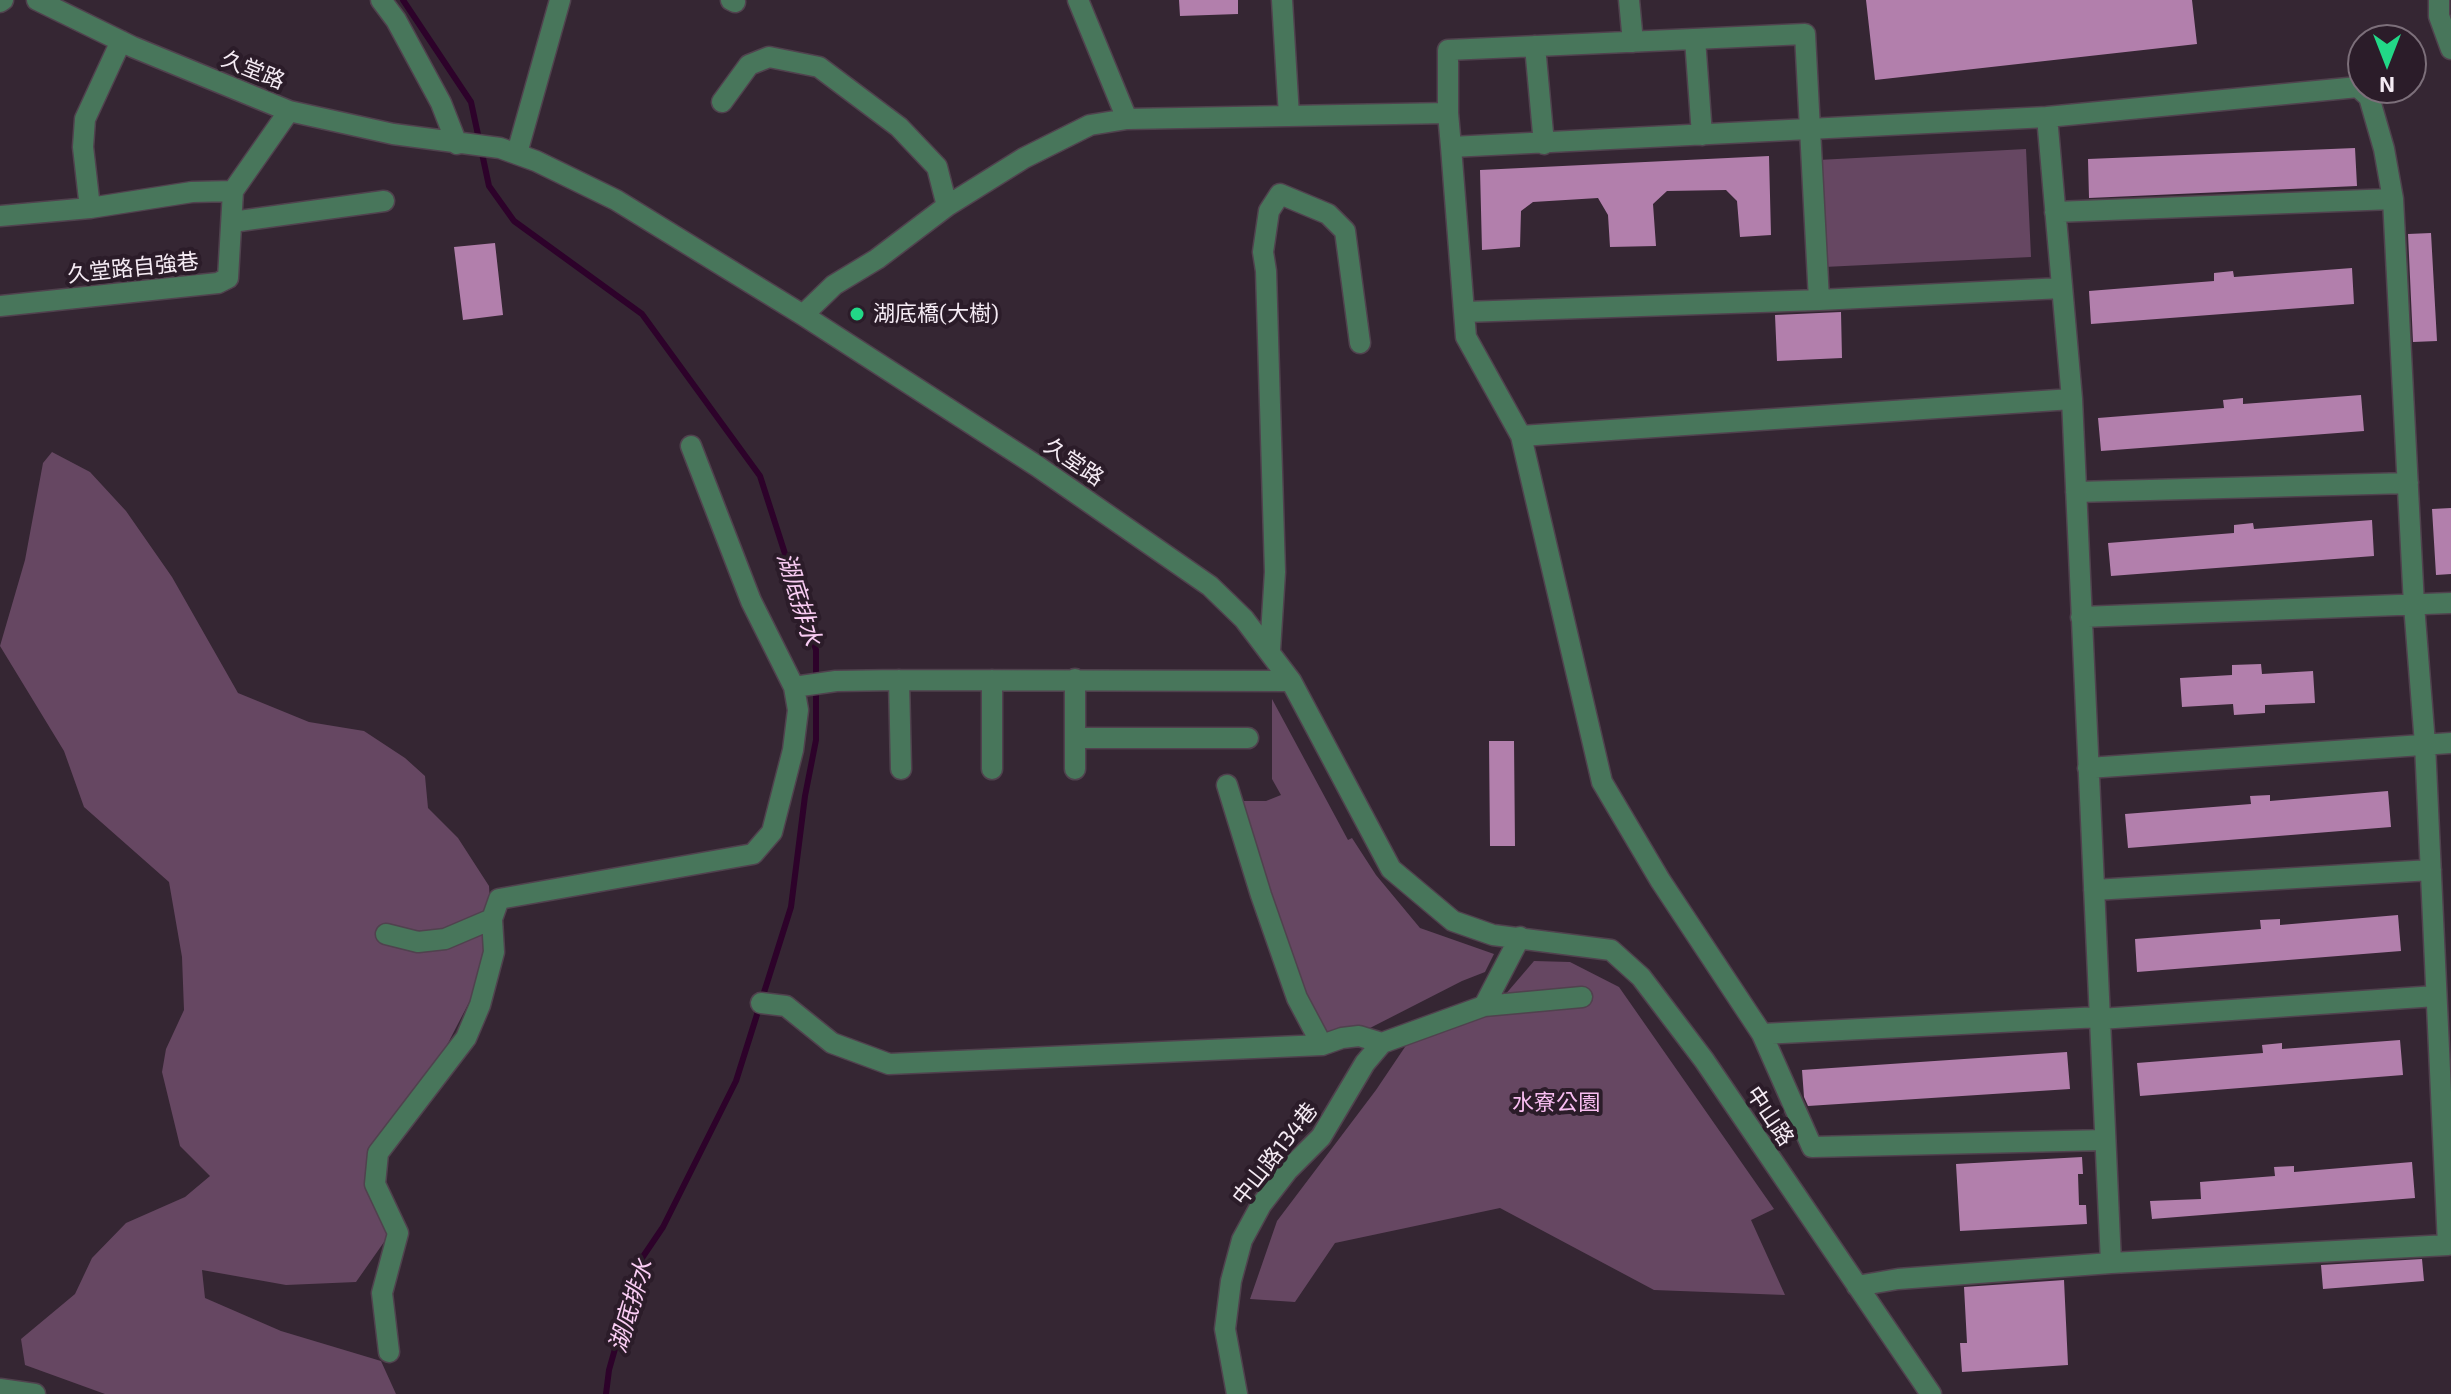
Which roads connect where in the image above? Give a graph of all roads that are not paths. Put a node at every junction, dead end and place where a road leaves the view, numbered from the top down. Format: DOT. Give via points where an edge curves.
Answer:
graph roads {
  1 [pos="37,0"];
  2 [pos="381,0"];
  3 [pos="560,0"];
  4 [pos="1078,0"];
  5 [pos="1282,0"];
  6 [pos="1629,0"];
  7 [pos="2443,9"];
  8 [pos="1695,39"];
  9 [pos="121,41"];
  10 [pos="1633,42"];
  11 [pos="1535,46"];
  12 [pos="2451,49"];
  13 [pos="722,102"];
  14 [pos="289,111"];
  15 [pos="1448,113"];
  16 [pos="1289,116"];
  17 [pos="2047,117"];
  18 [pos="1127,119"];
  19 [pos="1811,129"];
  20 [pos="1702,135"];
  21 [pos="460,144"];
  22 [pos="1544,144"];
  23 [pos="1451,147"];
  24 [pos="508,151"];
  25 [pos="233,191"];
  26 [pos="2393,199"];
  27 [pos="384,201"];
  28 [pos="947,206"];
  29 [pos="90,208"];
  30 [pos="2055,212"];
  31 [pos="0,216"];
  32 [pos="232,222"];
  33 [pos="2062,288"];
  34 [pos="1819,300"];
  35 [pos="0,306"];
  36 [pos="1464,312"];
  37 [pos="803,315"];
  38 [pos="1360,343"];
  39 [pos="2072,399"];
  40 [pos="1521,436"];
  41 [pos="691,446"];
  42 [pos="2408,483"];
  43 [pos="2076,492"];
  44 [pos="2451,603"];
  45 [pos="2414,605"];
  46 [pos="2081,617"];
  47 [pos="1270,650"];
  48 [pos="1075,679"];
  49 [pos="899,680"];
  50 [pos="992,680"];
  51 [pos="1291,681"];
  52 [pos="794,687"];
  53 [pos="1076,738"];
  54 [pos="1248,738"];
  55 [pos="2451,743"];
  56 [pos="2425,744"];
  57 [pos="2088,768"];
  58 [pos="901,769"];
  59 [pos="992,769"];
  60 [pos="1075,769"];
  61 [pos="1227,785"];
  62 [pos="2431,870"];
  63 [pos="2094,890"];
  64 [pos="492,919"];
  65 [pos="386,934"];
  66 [pos="1520,937"];
  67 [pos="2436,996"];
  68 [pos="1582,997"];
  69 [pos="761,1003"];
  70 [pos="1484,1006"];
  71 [pos="2100,1018"];
  72 [pos="1762,1034"];
  73 [pos="1382,1043"];
  74 [pos="1322,1045"];
  75 [pos="2105,1140"];
  76 [pos="2111,1263"];
  77 [pos="1857,1286"];
  78 [pos="389,1352"];
  79 [pos="0,1389"];
  80 [pos="35,1394"];
  81 [pos="1237,1394"];
  82 [pos="1931,1394"];
  1 -- 9 [label="street, 久堂路"];
  2 -- 21 [label="street"];
  3 -- 24 [label="street"];
  4 -- 18 [label="street"];
  5 -- 16 [label="street"];
  6 -- 10 [label="street"];
  7 -- 12 [label="street"];
  8 -- 10 [label="street"];
  8 -- 19 [label="street" via="1805,34"];
  8 -- 20 [label="street"];
  9 -- 14 [label="street, 久堂路"];
  9 -- 29 [label="street" via="85,119"];
  10 -- 11 [label="street"];
  11 -- 15 [label="street" via="1448,50"];
  11 -- 22 [label="street"];
  13 -- 28 [label="street" via="749,65 769,57 819,67 899,127 937,167"];
  14 -- 21 [label="street, 久堂路"];
  14 -- 25 [label="street"];
  15 -- 16 [label="street"];
  15 -- 23 [label="street"];
  16 -- 18 [label="street"];
  17 -- 19 [label="street"];
  17 -- 26 [label="street" via="2358,87 2369,97"];
  17 -- 30 [label="street"];
  18 -- 28 [label="street" via="1090,125"];
  19 -- 20 [label="street"];
  19 -- 34 [label="street"];
  20 -- 22 [label="street"];
  21 -- 24 [label="street, 久堂路"];
  22 -- 23 [label="street"];
  23 -- 36 [label="street"];
  24 -- 37 [label="street, 久堂路" via="616,200"];
  25 -- 29 [label="street"];
  25 -- 32 [label="street, 久堂路自強巷"];
  26 -- 30 [label="street"];
  26 -- 42 [label="street"];
  27 -- 32 [label="street"];
  28 -- 37 [label="street" via="834,285"];
  29 -- 31 [label="street"];
  30 -- 33 [label="street"];
  32 -- 35 [label="street, 久堂路自強巷" via="228,278 218,283"];
  33 -- 34 [label="street"];
  33 -- 39 [label="street"];
  34 -- 36 [label="street"];
  36 -- 40 [label="street" via="1466,337"];
  37 -- 47 [label="street, 久堂路" via="1037,466 1210,586"];
  38 -- 47 [label="street" via="1345,231 1328,214 1280,194 1269,211 1263,252 1275,572"];
  39 -- 40 [label="street"];
  39 -- 43 [label="street"];
  40 -- 72 [label="street" via="1602,782"];
  41 -- 52 [label="street" via="751,601"];
  42 -- 43 [label="street"];
  42 -- 45 [label="street"];
  43 -- 46 [label="street"];
  44 -- 45 [label="street"];
  45 -- 46 [label="street"];
  45 -- 56 [label="street"];
  46 -- 57 [label="street"];
  47 -- 51 [label="street, 久堂路"];
  48 -- 50 [label="street"];
  48 -- 51 [label="street"];
  48 -- 53 [label="street"];
  49 -- 50 [label="street"];
  49 -- 52 [label="street"];
  49 -- 58 [label="street"];
  50 -- 59 [label="street"];
  51 -- 66 [label="street, 久堂路" via="1391,869 1453,921 1493,935"];
  52 -- 64 [label="street" via="798,710 793,750 772,832 753,854 499,899"];
  53 -- 54 [label="street"];
  53 -- 60 [label="street"];
  55 -- 56 [label="street"];
  56 -- 57 [label="street"];
  56 -- 62 [label="street"];
  57 -- 63 [label="street"];
  61 -- 74 [label="street" via="1297,998"];
  62 -- 63 [label="street"];
  62 -- 67 [label="street"];
  63 -- 71 [label="street"];
  64 -- 65 [label="street" via="445,939 418,942"];
  64 -- 78 [label="street" via="494,952 466,1038 378,1153 375,1184 398,1233 382,1293"];
  66 -- 70 [label="street"];
  66 -- 77 [label="street, 中山路" via="1611,950 1641,977 1704,1060"];
  67 -- 71 [label="street"];
  67 -- 76 [label="street" via="2448,1245"];
  68 -- 70 [label="street"];
  69 -- 74 [label="street" via="786,1006 832,1043 889,1064"];
  70 -- 73 [label="street"];
  71 -- 72 [label="street"];
  71 -- 75 [label="street"];
  72 -- 75 [label="street" via="1812,1147"];
  73 -- 74 [label="street" via="1359,1036"];
  73 -- 81 [label="street, 中山路134巷" via="1321,1137 1270,1193 1242,1240 1225,1329"];
  75 -- 76 [label="street"];
  76 -- 77 [label="street"];
  77 -- 82 [label="street, 中山路"];
  79 -- 80 [label="street"];
}
